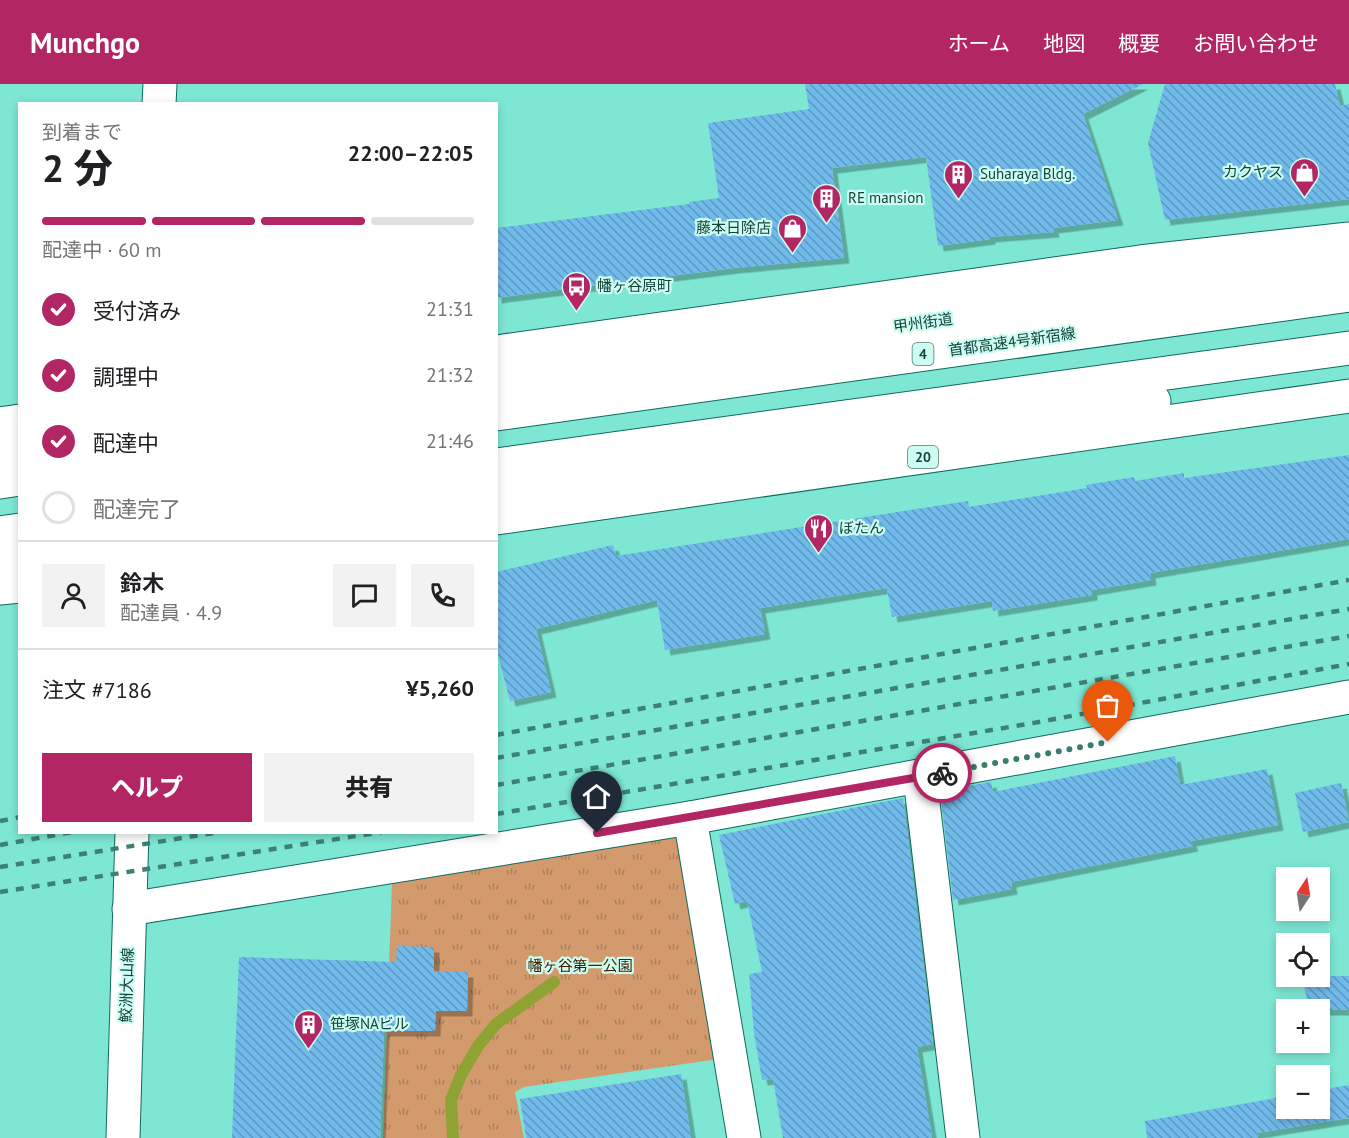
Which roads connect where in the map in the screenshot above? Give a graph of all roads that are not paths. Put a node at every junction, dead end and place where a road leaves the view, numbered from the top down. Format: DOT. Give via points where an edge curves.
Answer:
graph roads {
  1 [pos="160,84"];
  2 [pos="159,102"];
  3 [pos="1349,239"];
  4 [pos="1349,265"];
  5 [pos="1349,295"];
  6 [pos="1349,348"];
  7 [pos="498,352"];
  8 [pos="1349,375"];
  9 [pos="498,382"];
  10 [pos="1349,396"];
  11 [pos="498,414"];
  12 [pos="18,421"];
  13 [pos="0,424"];
  14 [pos="18,448"];
  15 [pos="0,450"];
  16 [pos="498,465"];
  17 [pos="18,479"];
  18 [pos="0,482"];
  19 [pos="498,490"];
  20 [pos="498,518"];
  21 [pos="18,530"];
  22 [pos="0,533"];
  23 [pos="18,555"];
  24 [pos="0,558"];
  25 [pos="18,586"];
  26 [pos="0,588"];
  27 [pos="1349,697"];
  28 [pos="921,778"];
  29 [pos="690,818"];
  30 [pos="132,834"];
  31 [pos="129,909"];
  32 [pos="123,1138"];
  33 [pos="744,1138"];
  34 [pos="963,1138"];
  1 -- 2 [label="main road"];
  3 -- 7 [label="main road" via="1129,264"];
  4 -- 9 [label="main road, 甲州街道"];
  5 -- 11 [label="main road, 首都高速4号新宿線 / 4"];
  6 -- 16 [label="main road"];
  8 -- 19 [label="main road, 20"];
  10 -- 20 [label="main road, 20"];
  12 -- 13 [label="main road"];
  14 -- 15 [label="main road"];
  17 -- 18 [label="main road"];
  21 -- 22 [label="main road"];
  23 -- 24 [label="main road"];
  25 -- 26 [label="main road"];
  27 -- 28 [label="main road"];
  28 -- 29 [label="main road"];
  28 -- 34 [label="main road"];
  29 -- 31 [label="main road"];
  29 -- 33 [label="main road"];
  30 -- 31 [label="main road, 鮫洲大山線"];
  31 -- 32 [label="main road, 鮫洲大山線"];
}
